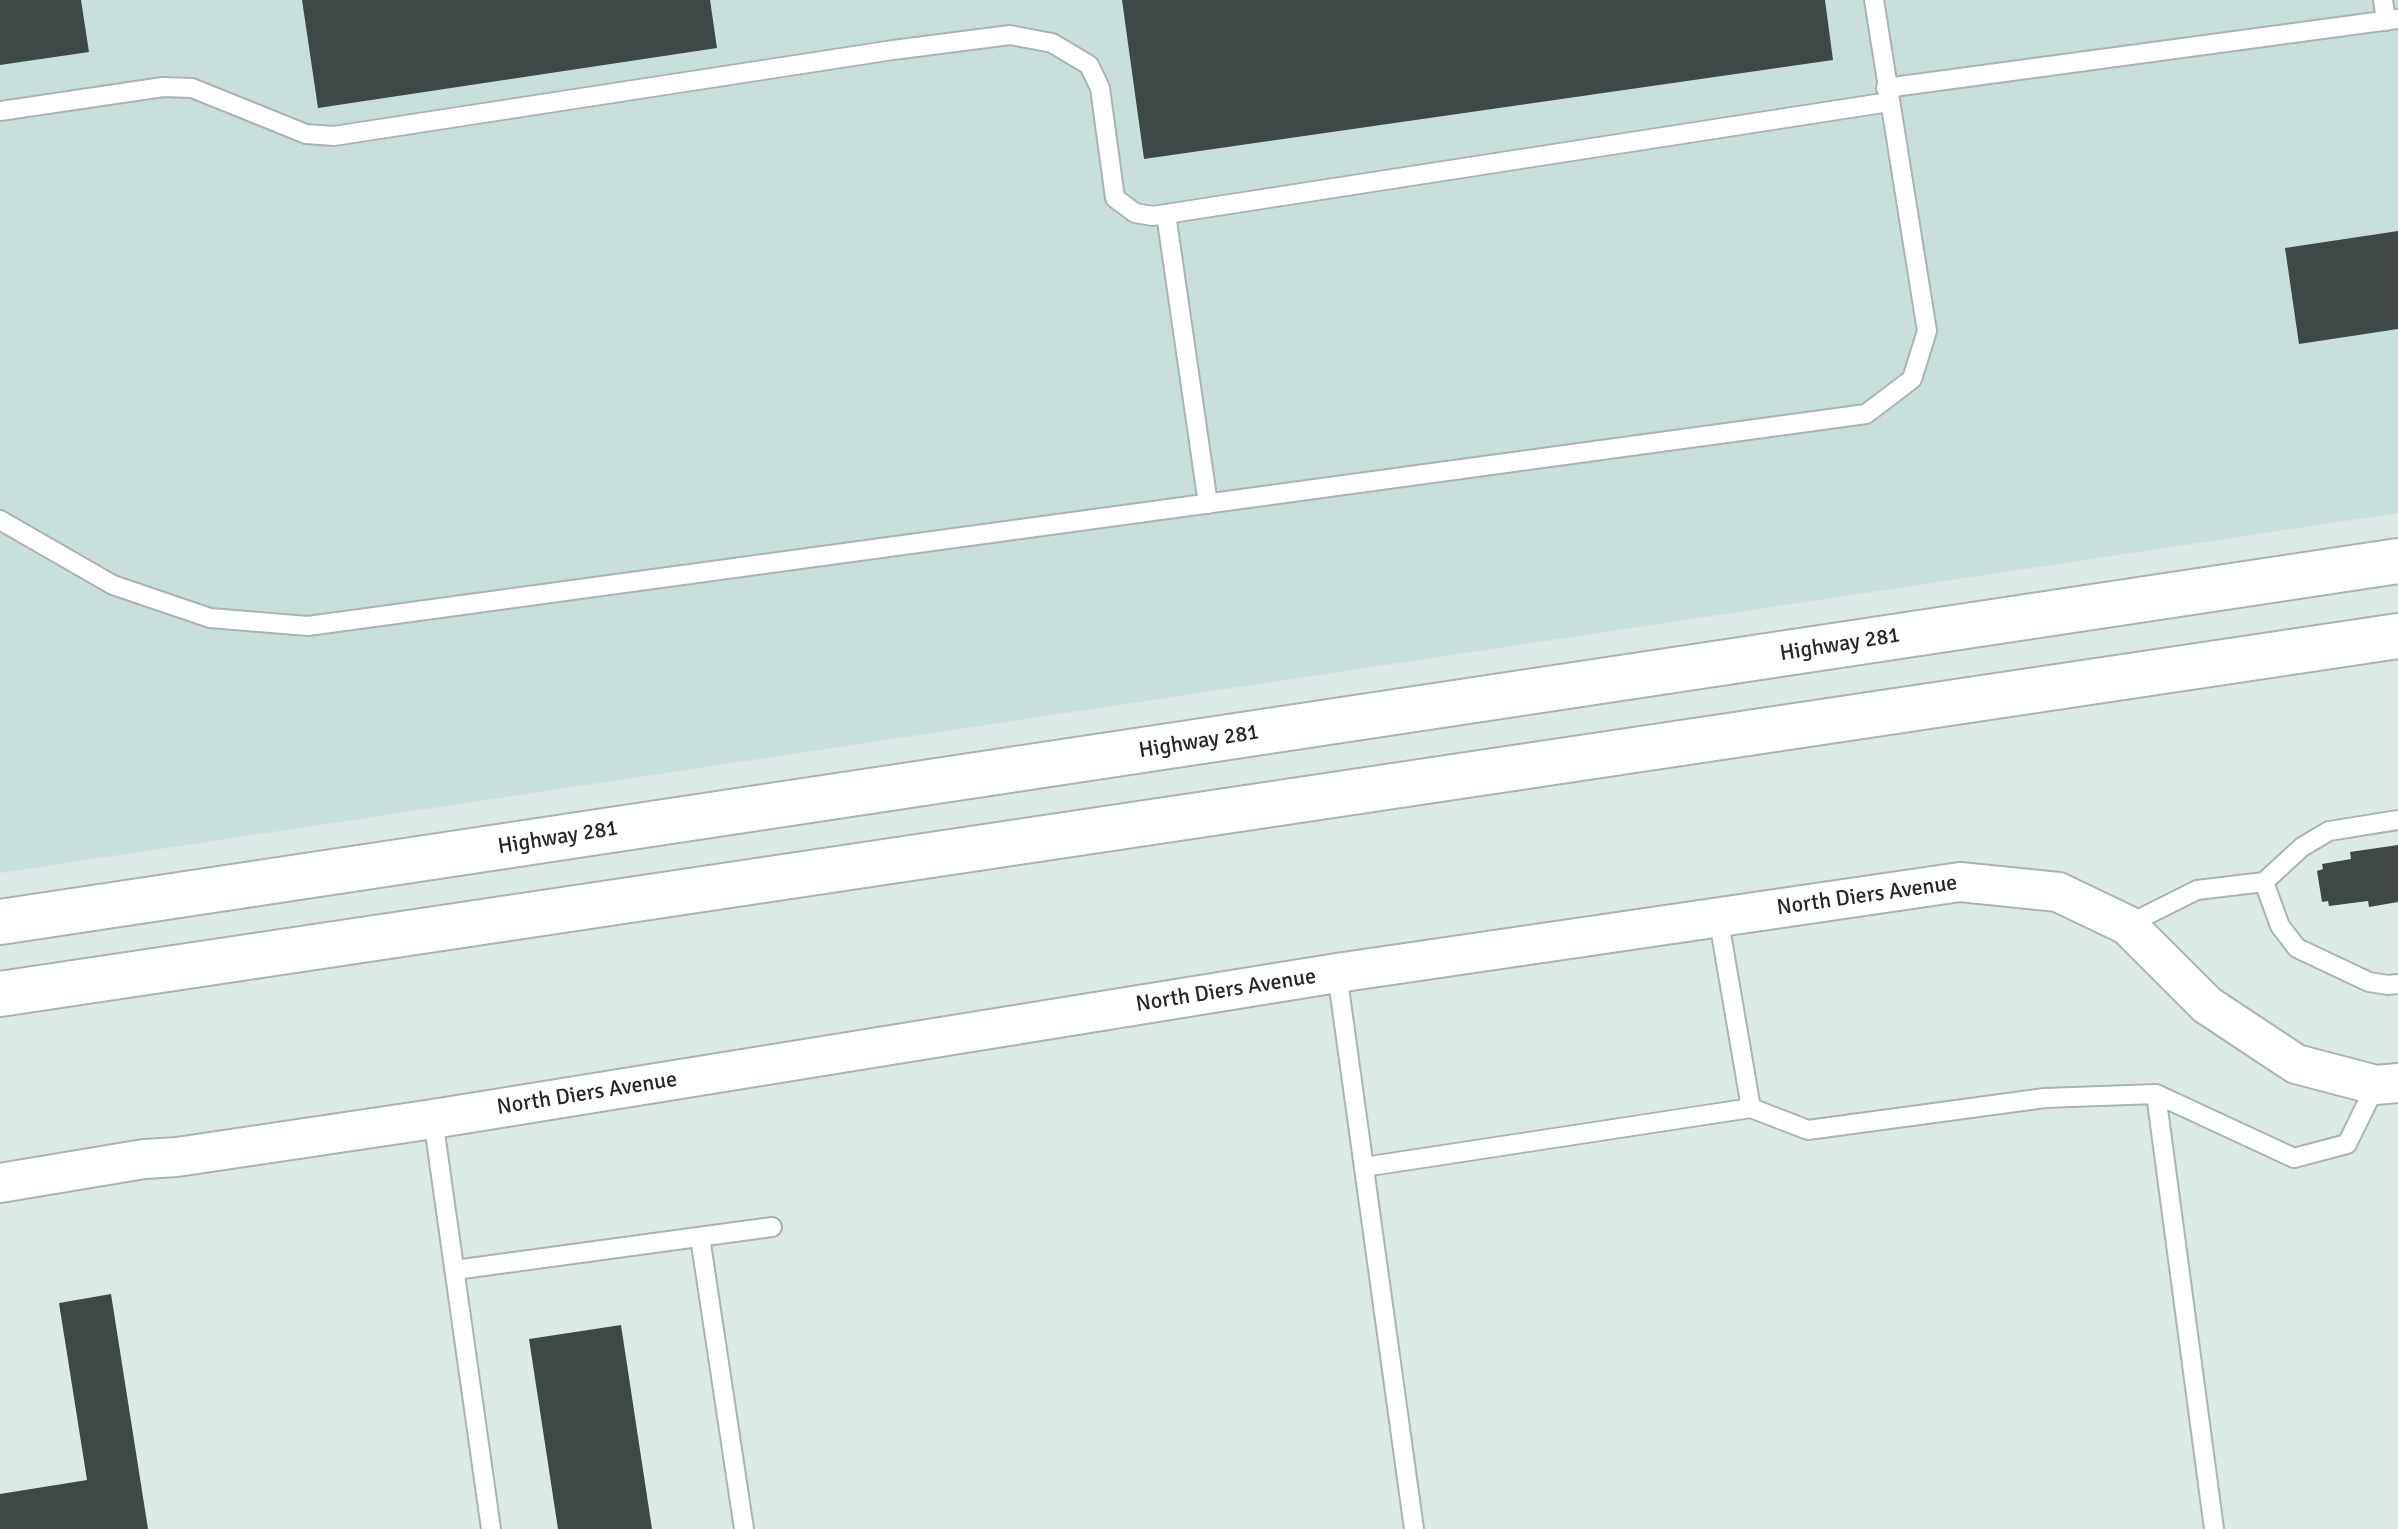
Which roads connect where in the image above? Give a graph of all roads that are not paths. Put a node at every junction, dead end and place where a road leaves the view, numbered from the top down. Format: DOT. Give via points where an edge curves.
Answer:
graph roads {
  1 [pos="1874,0"];
  2 [pos="2383,0"];
  3 [pos="2392,20"];
  4 [pos="1887,95"];
  5 [pos="0,111"];
  6 [pos="1166,214"];
  7 [pos="1208,504"];
  8 [pos="0,520"];
  9 [pos="2398,561"];
  10 [pos="2398,636"];
  11 [pos="2398,820"];
  12 [pos="2264,882"];
  13 [pos="1718,916"];
  14 [pos="0,922"];
  15 [pos="2127,925"];
  16 [pos="1337,973"];
  17 [pos="2398,984"];
  18 [pos="0,994"];
  19 [pos="2387,1084"];
  20 [pos="2156,1094"];
  21 [pos="1751,1108"];
  22 [pos="433,1119"];
  23 [pos="1364,1167"];
  24 [pos="0,1183"];
  25 [pos="772,1227"];
  26 [pos="700,1237"];
  27 [pos="455,1270"];
  28 [pos="491,1529"];
  29 [pos="744,1529"];
  30 [pos="1414,1529"];
  31 [pos="2214,1529"];
  1 -- 4 [label="lane"];
  2 -- 3 [label="lane"];
  3 -- 4 [label="lane"];
  4 -- 6 [label="lane"];
  4 -- 7 [label="lane" via="1927,331 1912,379 1866,414"];
  5 -- 6 [label="lane" via="163,87 192,88 306,134 334,136 1010,35 1052,43 1089,65 1100,88 1115,198 1135,213"];
  6 -- 7 [label="lane"];
  7 -- 8 [label="lane" via="308,626 210,618 113,585"];
  9 -- 14 [label="highway, Highway 281"];
  10 -- 18 [label="highway"];
  11 -- 12 [label="lane" via="2329,831 2302,847"];
  12 -- 15 [label="lane" via="2197,890"];
  12 -- 17 [label="lane" via="2280,926 2297,948 2369,982"];
  13 -- 15 [label="street, North Diers Avenue" via="1960,882 2058,892"];
  13 -- 16 [label="street, North Diers Avenue"];
  13 -- 21 [label="lane"];
  15 -- 19 [label="street, North Diers Avenue" via="2207,1005 2296,1064"];
  16 -- 22 [label="street, North Diers Avenue"];
  16 -- 23 [label="lane"];
  19 -- 20 [label="lane" via="2347,1144 2294,1158"];
  20 -- 21 [label="lane" via="2045,1098 1808,1130"];
  20 -- 31 [label="lane"];
  21 -- 23 [label="lane"];
  22 -- 24 [label="street, North Diers Avenue"];
  22 -- 27 [label="lane"];
  23 -- 30 [label="lane"];
  25 -- 26 [label="lane"];
  26 -- 27 [label="lane"];
  26 -- 29 [label="lane"];
  27 -- 28 [label="lane"];
}
